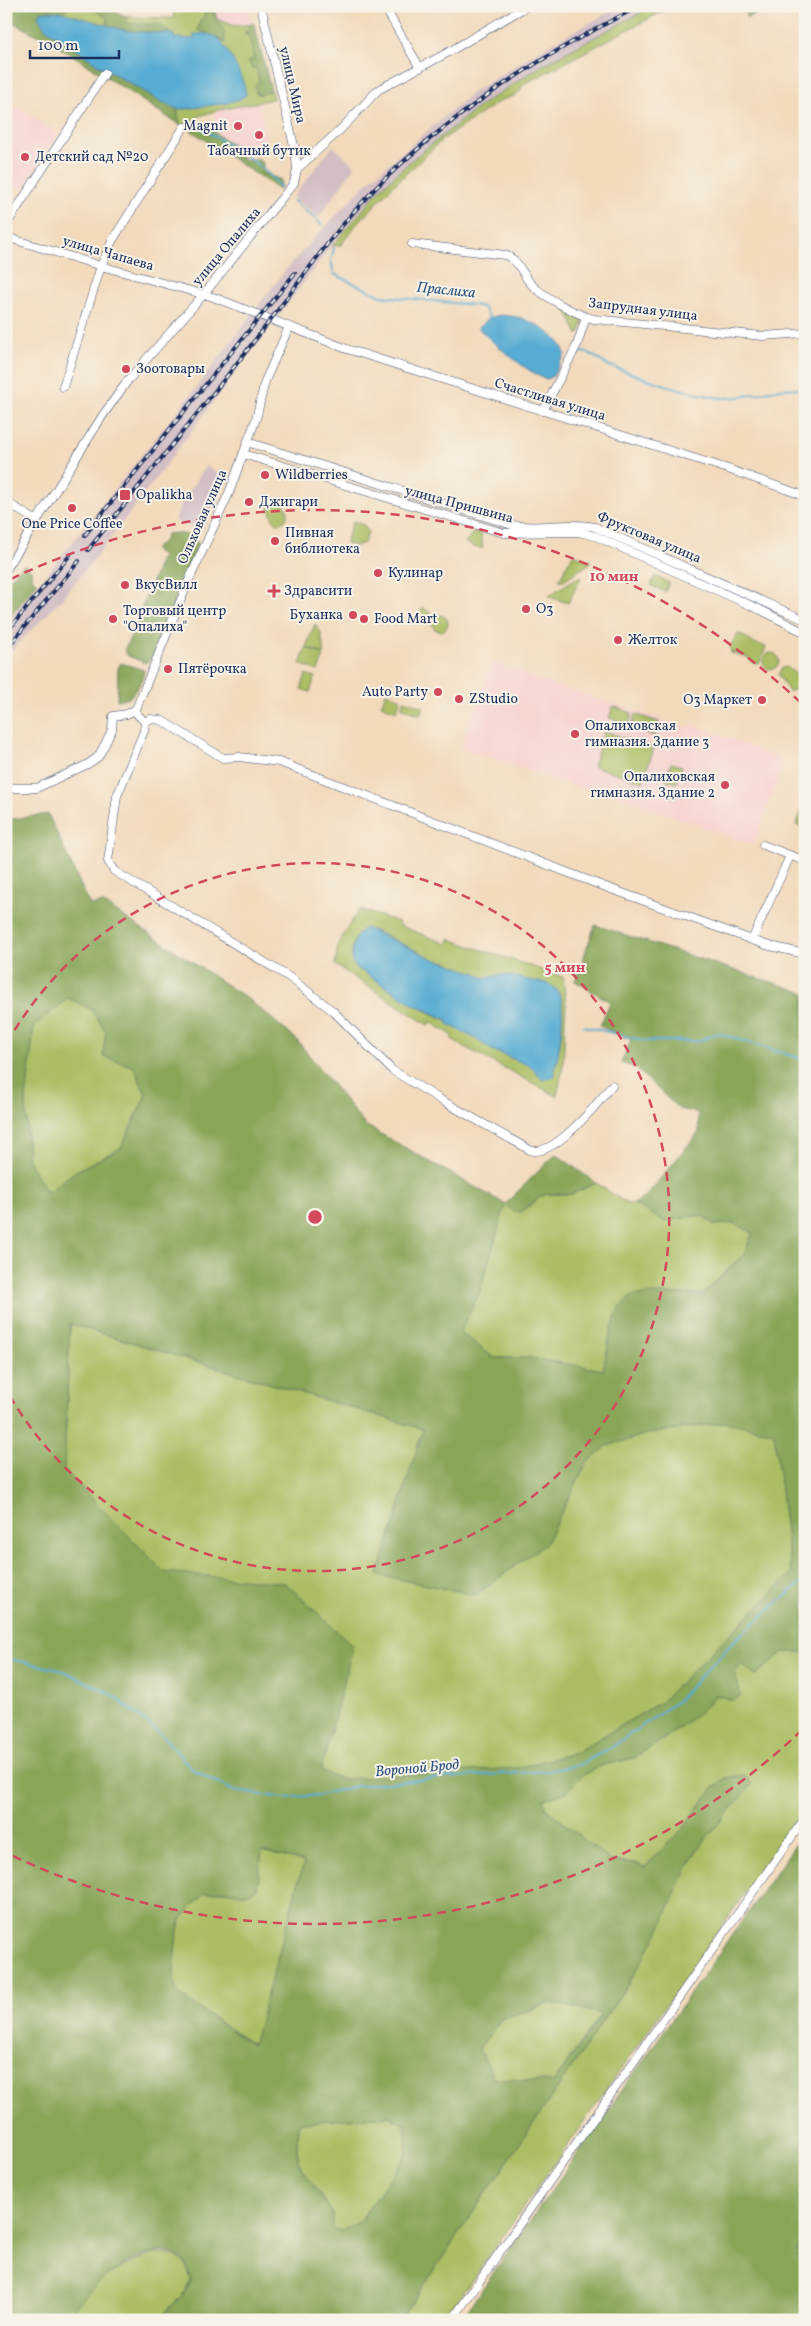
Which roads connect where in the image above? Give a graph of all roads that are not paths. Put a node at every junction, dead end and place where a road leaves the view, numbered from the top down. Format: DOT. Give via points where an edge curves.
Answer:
graph roads {
  1 [pos="261,6"];
  2 [pos="384,6"];
  3 [pos="528,6"];
  4 [pos="420,68"];
  5 [pos="105,73"];
  6 [pos="184,126"];
  7 [pos="297,169"];
  8 [pos="6,225"];
  9 [pos="6,237"];
  10 [pos="412,244"];
  11 [pos="102,266"];
  12 [pos="204,294"];
  13 [pos="586,317"];
  14 [pos="289,327"];
  15 [pos="805,334"];
  16 [pos="62,386"];
  17 [pos="543,411"];
  18 [pos="247,442"];
  19 [pos="242,454"];
  20 [pos="805,496"];
  21 [pos="6,502"];
  22 [pos="37,521"];
  23 [pos="6,570"];
  24 [pos="805,620"];
  25 [pos="805,633"];
  26 [pos="138,712"];
  27 [pos="145,722"];
  28 [pos="6,788"];
  29 [pos="763,845"];
  30 [pos="790,856"];
  31 [pos="805,861"];
  32 [pos="752,940"];
  33 [pos="805,954"];
  34 [pos="612,1085"];
  35 [pos="805,1818"];
  36 [pos="452,2320"];
  1 -- 7 [label="street, улица Мира"];
  2 -- 4 [label="street"];
  3 -- 4 [label="street, улица Опалиха"];
  4 -- 7 [label="street, улица Опалиха" via="378,90"];
  5 -- 8 [label="street"];
  6 -- 11 [label="street" via="112,241"];
  7 -- 12 [label="street, улица Опалиха" via="291,189"];
  9 -- 11 [label="street, улица Чапаева"];
  10 -- 13 [label="street, Запрудная улица" via="513,258 530,283"];
  11 -- 12 [label="street, улица Чапаева"];
  11 -- 16 [label="street"];
  12 -- 14 [label="street, улица Чапаева"];
  12 -- 22 [label="street, улица Опалиха" via="124,386"];
  13 -- 15 [label="street, Запрудная улица" via="763,336"];
  13 -- 17 [label="street" via="577,345"];
  14 -- 17 [label="street, Счастливая улица" via="347,349"];
  14 -- 18 [label="street, Ольховая улица" via="265,381"];
  17 -- 20 [label="street, Счастливая улица"];
  18 -- 19 [label="street, Ольховая улица"];
  18 -- 24 [label="street, Фруктовая улица" via="512,525 526,528 581,524 595,527"];
  19 -- 25 [label="street, улица Пришвина" via="504,532 579,532 594,536 761,610"];
  19 -- 26 [label="street, Ольховая улица" via="229,493 191,576"];
  21 -- 22 [label="street"];
  22 -- 23 [label="street, улица Опалиха"];
  26 -- 27 [label="street"];
  26 -- 28 [label="street" via="113,716 112,730 104,746 98,757 88,764 37,788"];
  27 -- 32 [label="street" via="161,720 223,758 279,762"];
  27 -- 34 [label="street" via="117,796 108,860 114,871 289,977 333,1011 392,1070 530,1150 543,1151 573,1128 591,1112"];
  29 -- 30 [label="street"];
  30 -- 31 [label="street"];
  30 -- 32 [label="street"];
  32 -- 33 [label="street"];
  35 -- 36 [label="street"];
}
